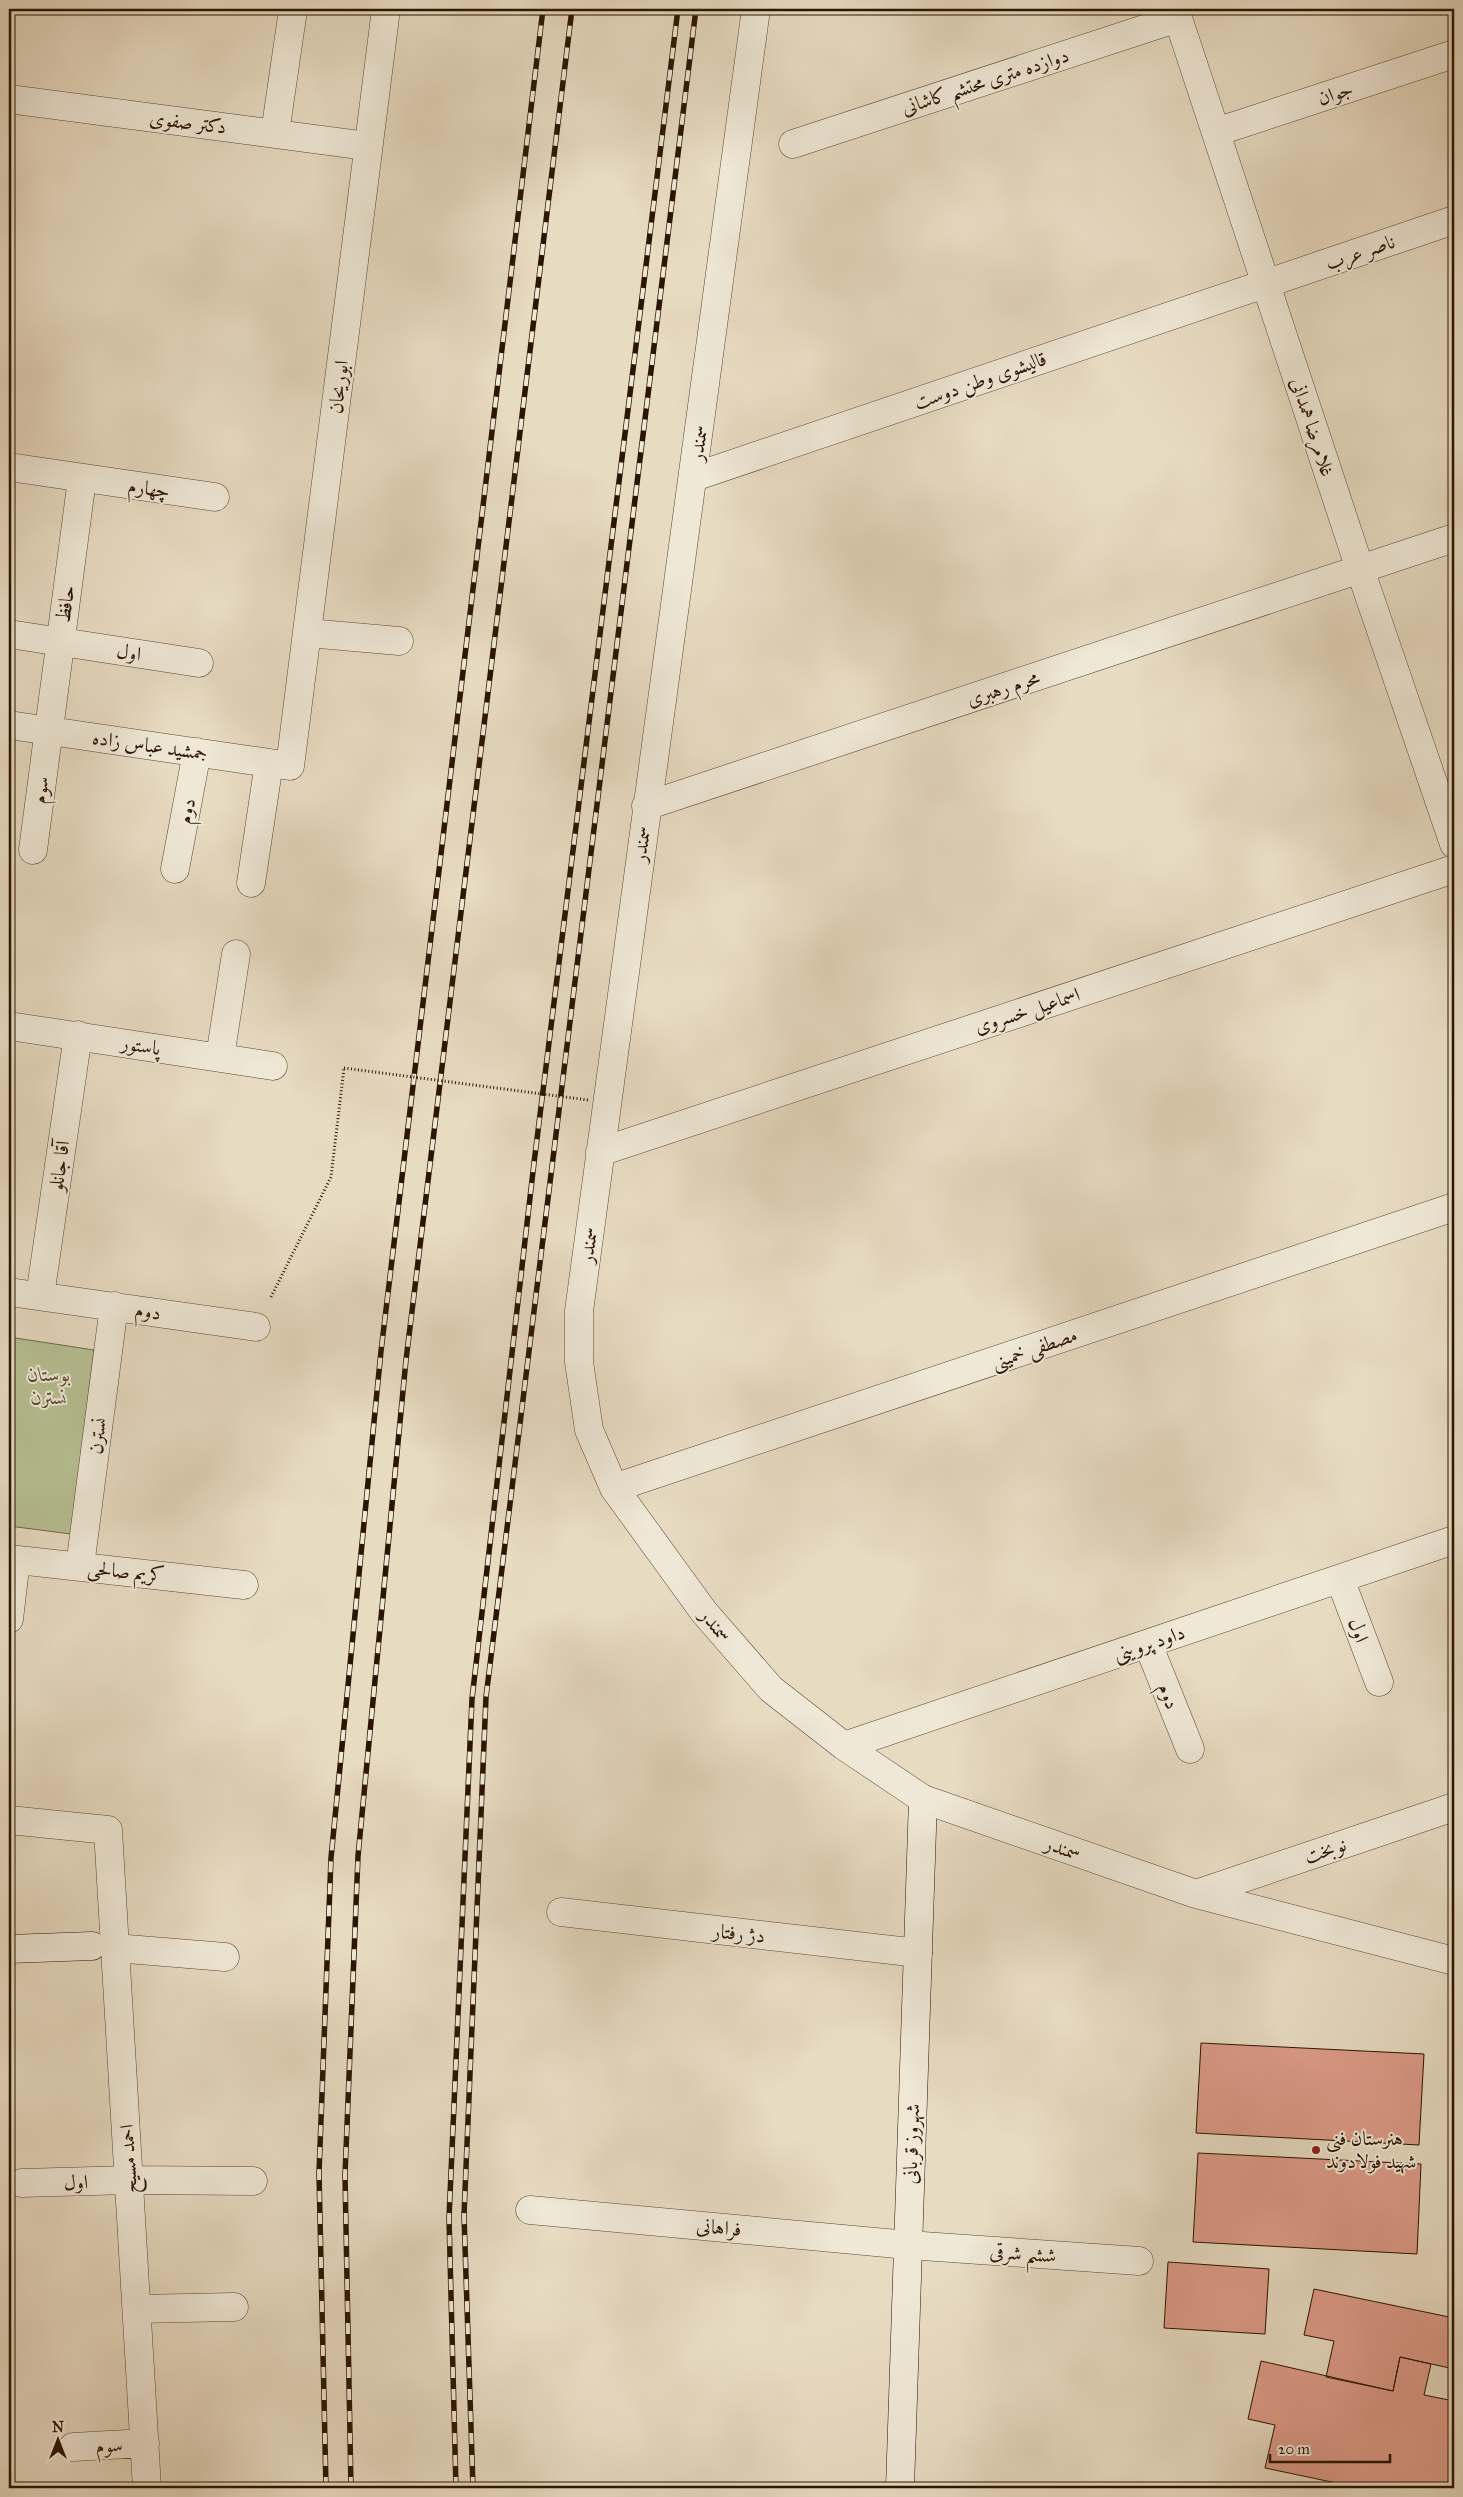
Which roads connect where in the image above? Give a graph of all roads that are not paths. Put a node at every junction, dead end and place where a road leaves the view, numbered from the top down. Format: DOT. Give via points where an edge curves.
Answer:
graph roads {
  1 [pos="386,9"];
  2 [pos="756,9"];
  3 [pos="293,10"];
  4 [pos="1177,13"];
  5 [pos="1454,54"];
  6 [pos="9,99"];
  7 [pos="1216,132"];
  8 [pos="275,133"];
  9 [pos="792,144"];
  10 [pos="367,146"];
  11 [pos="1454,220"];
  12 [pos="1265,284"];
  13 [pos="9,467"];
  14 [pos="694,477"];
  15 [pos="82,479"];
  16 [pos="215,497"];
  17 [pos="1454,538"];
  18 [pos="1360,569"];
  19 [pos="308,633"];
  20 [pos="9,634"];
  21 [pos="399,641"];
  22 [pos="60,642"];
  23 [pos="199,663"];
  24 [pos="9,725"];
  25 [pos="48,730"];
  26 [pos="197,752"];
  27 [pos="280,764"];
  28 [pos="646,806"];
  29 [pos="1454,844"];
  30 [pos="33,850"];
  31 [pos="175,869"];
  32 [pos="1454,869"];
  33 [pos="252,883"];
  34 [pos="236,954"];
  35 [pos="9,1026"];
  36 [pos="78,1035"];
  37 [pos="220,1057"];
  38 [pos="273,1066"];
  39 [pos="600,1152"];
  40 [pos="1454,1207"];
  41 [pos="9,1292"];
  42 [pos="40,1296"];
  43 [pos="114,1306"];
  44 [pos="256,1327"];
  45 [pos="614,1488"];
  46 [pos="1454,1540"];
  47 [pos="13,1560"];
  48 [pos="80,1566"];
  49 [pos="1340,1579"];
  50 [pos="244,1585"];
  51 [pos="9,1619"];
  52 [pos="1148,1644"];
  53 [pos="1379,1682"];
  54 [pos="844,1746"];
  55 [pos="1190,1749"];
  56 [pos="923,1799"];
  57 [pos="1454,1807"];
  58 [pos="9,1820"];
  59 [pos="1196,1894"];
  60 [pos="561,1912"];
  61 [pos="104,1947"];
  62 [pos="9,1950"];
  63 [pos="918,1953"];
  64 [pos="225,1957"];
  65 [pos="1454,1961"];
  66 [pos="129,2180"];
  67 [pos="252,2181"];
  68 [pos="22,2183"];
  69 [pos="530,2210"];
  70 [pos="908,2245"];
  71 [pos="1139,2261"];
  72 [pos="234,2307"];
  73 [pos="137,2309"];
  74 [pos="145,2443"];
  75 [pos="73,2447"];
  76 [pos="147,2488"];
  77 [pos="900,2488"];
  1 -- 10 [label="street, ابوریحان"];
  2 -- 14 [label="street, سمندر"];
  3 -- 8 [label="street"];
  4 -- 7 [label="street, غلامرضا همدانی"];
  4 -- 9 [label="street, دوازده متری محتشم کاشانی"];
  5 -- 7 [label="street, جوان"];
  6 -- 8 [label="street, دکتر صفوی"];
  7 -- 12 [label="street, غلامرضا همدانی"];
  8 -- 10 [label="street, دکتر صفوی"];
  10 -- 19 [label="street, ابوریحان"];
  11 -- 12 [label="street, ناصر عرب"];
  12 -- 14 [label="street, قالیشوی وطن دوست"];
  12 -- 18 [label="street, غلامرضا همدانی"];
  13 -- 15 [label="street"];
  14 -- 28 [label="street, سمندر"];
  15 -- 16 [label="street, چهارم"];
  15 -- 22 [label="street, حافظ"];
  17 -- 18 [label="street, محرم رهبری"];
  18 -- 28 [label="street, محرم رهبری"];
  18 -- 29 [label="street, غلامرضا همدانی"];
  19 -- 21 [label="street"];
  19 -- 27 [label="street, ابوریحان"];
  20 -- 22 [label="street"];
  22 -- 23 [label="street, اول"];
  22 -- 25 [label="street, حافظ"];
  24 -- 25 [label="street, جمشید عباس زاده"];
  25 -- 26 [label="street, جمشید عباس زاده"];
  25 -- 30 [label="street, سوم"];
  26 -- 27 [label="street, جمشید عباس زاده"];
  26 -- 31 [label="street, دوم"];
  27 -- 33 [label="street"];
  28 -- 39 [label="street, سمندر"];
  32 -- 39 [label="street, اسماعیل خسروی"];
  34 -- 37 [label="street"];
  35 -- 36 [label="street, پاستور"];
  36 -- 37 [label="street, پاستور"];
  36 -- 42 [label="street, آقا جانلو"];
  37 -- 38 [label="street, پاستور"];
  39 -- 45 [label="street, سمندر" via="579,1311 579,1362 589,1430"];
  40 -- 45 [label="street, مصطفی خمینی"];
  41 -- 42 [label="street"];
  42 -- 43 [label="street, دوم"];
  43 -- 44 [label="street, دوم"];
  43 -- 48 [label="street, نسترن"];
  45 -- 54 [label="street, سمندر" via="704,1612 771,1689"];
  46 -- 49 [label="street, داود پروینی"];
  47 -- 48 [label="street, کریم صالحی"];
  47 -- 51 [label="street"];
  48 -- 50 [label="street, کریم صالحی"];
  49 -- 52 [label="street, داود پروینی"];
  49 -- 53 [label="street, اول"];
  52 -- 54 [label="street, داود پروینی"];
  52 -- 55 [label="street, دوم"];
  54 -- 56 [label="street, سمندر"];
  56 -- 59 [label="street, سمندر"];
  56 -- 63 [label="street, شهروز قربانی"];
  57 -- 59 [label="street, نوبخت"];
  58 -- 61 [label="street, احمد مسیح" via="108,1830"];
  59 -- 65 [label="street, سمندر"];
  60 -- 63 [label="street, دژ رفتار"];
  61 -- 62 [label="street"];
  61 -- 64 [label="street"];
  61 -- 66 [label="street, احمد مسیح"];
  63 -- 70 [label="street, شهروز قربانی"];
  66 -- 67 [label="street, اول"];
  66 -- 68 [label="street, اول"];
  66 -- 73 [label="street, احمد مسیح"];
  69 -- 70 [label="street, فراهانی"];
  70 -- 71 [label="street, ششم شرقی"];
  70 -- 77 [label="street, شهروز قربانی"];
  72 -- 73 [label="street"];
  73 -- 74 [label="street, احمد مسیح"];
  74 -- 75 [label="street, سوم"];
  74 -- 76 [label="street, احمد مسیح"];
}
